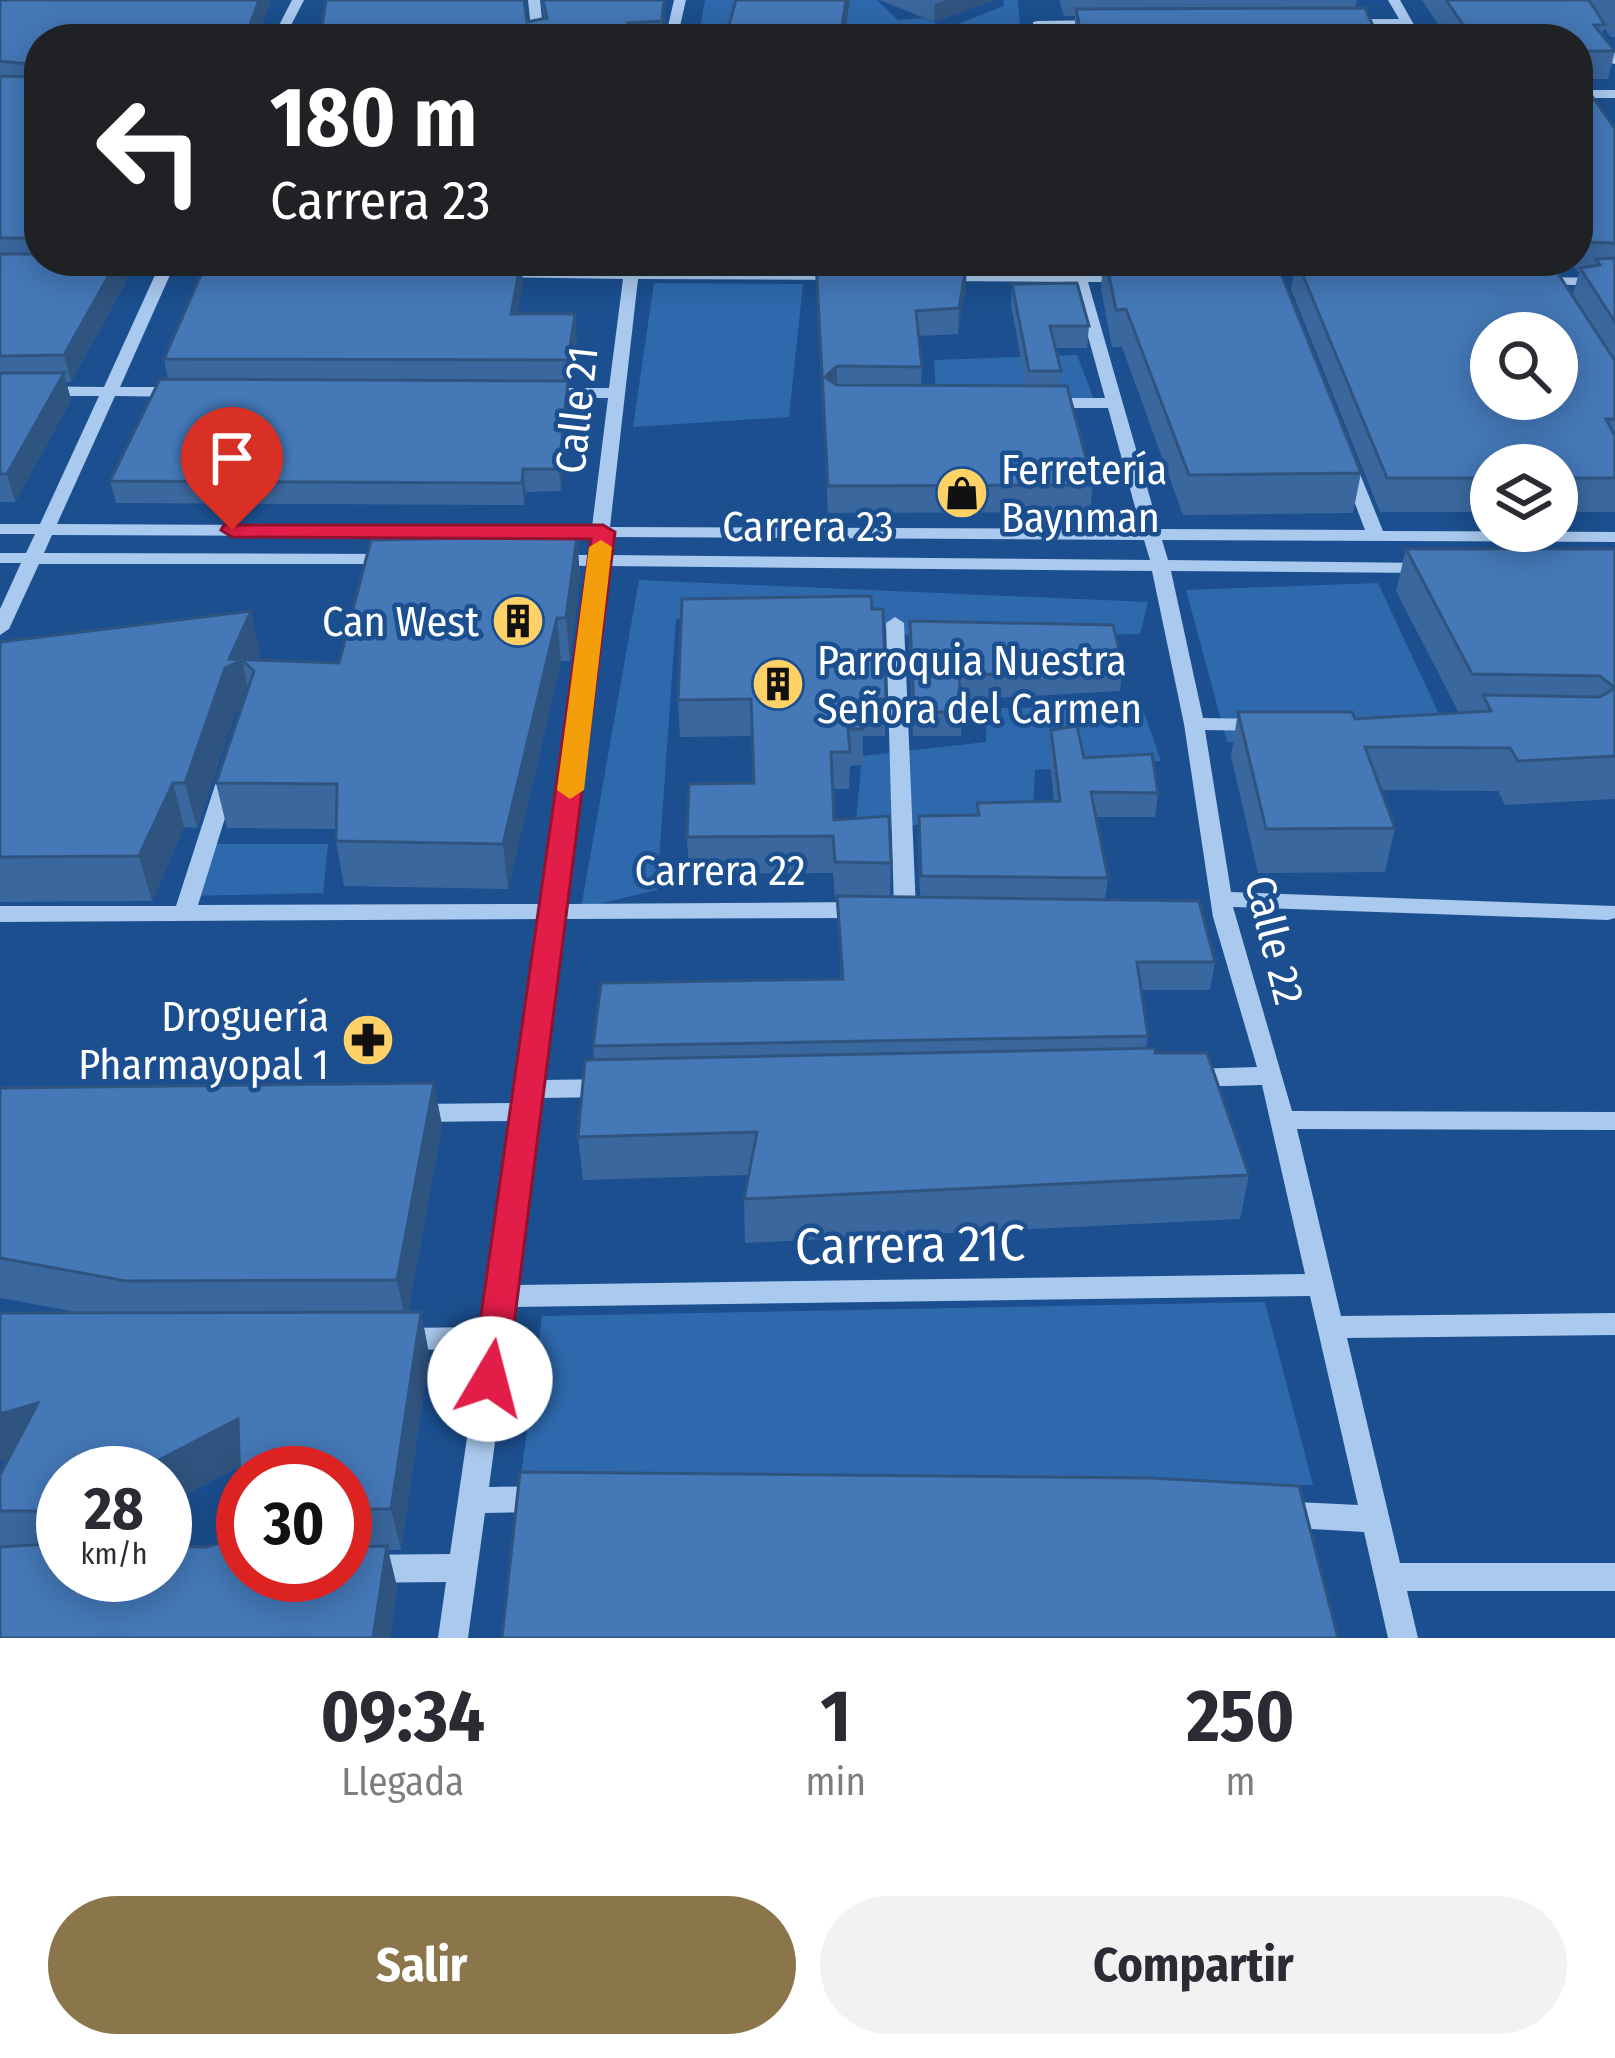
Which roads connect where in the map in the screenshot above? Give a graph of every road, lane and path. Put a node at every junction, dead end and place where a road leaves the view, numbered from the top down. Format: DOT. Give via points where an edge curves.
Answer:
graph roads {
  1 [pos="1394,0"];
  2 [pos="1338,23"];
  3 [pos="1408,23"];
  4 [pos="1593,29"];
  5 [pos="1615,59"];
  6 [pos="162,276"];
  7 [pos="630,276"];
  8 [pos="839,276"];
  9 [pos="935,276"];
  10 [pos="1078,276"];
  11 [pos="1126,276"];
  12 [pos="1543,276"];
  13 [pos="865,277"];
  14 [pos="912,277"];
  15 [pos="1143,278"];
  16 [pos="1524,281"];
  17 [pos="1546,282"];
  18 [pos="1615,282"];
  19 [pos="1558,300"];
  20 [pos="0,391"];
  21 [pos="110,392"];
  22 [pos="202,392"];
  23 [pos="523,393"];
  24 [pos="615,393"];
  25 [pos="1022,403"];
  26 [pos="1114,404"];
  27 [pos="1342,450"];
  28 [pos="0,529"];
  29 [pos="47,529"];
  30 [pos="603,532"];
  31 [pos="1152,535"];
  32 [pos="1376,536"];
  33 [pos="1615,537"];
  34 [pos="0,558"];
  35 [pos="34,558"];
  36 [pos="410,560"];
  37 [pos="528,560"];
  38 [pos="598,560"];
  39 [pos="1160,564"];
  40 [pos="1448,568"];
  41 [pos="895,623"];
  42 [pos="0,629"];
  43 [pos="1193,724"];
  44 [pos="1288,725"];
  45 [pos="235,757"];
  46 [pos="556,908"];
  47 [pos="1216,911"];
  48 [pos="1608,911"];
  49 [pos="185,912"];
  50 [pos="0,914"];
  51 [pos="1271,1076"];
  52 [pos="1176,1078"];
  53 [pos="626,1088"];
  54 [pos="528,1100"];
  55 [pos="383,1113"];
  56 [pos="1282,1120"];
  57 [pos="1615,1121"];
  58 [pos="1321,1285"];
  59 [pos="501,1296"];
  60 [pos="1615,1324"];
  61 [pos="1330,1327"];
  62 [pos="377,1339"];
  63 [pos="495,1339"];
  64 [pos="473,1499"];
  65 [pos="582,1499"];
  66 [pos="1235,1512"];
  67 [pos="1375,1519"];
  68 [pos="463,1568"];
  69 [pos="372,1569"];
  70 [pos="1389,1577"];
  71 [pos="1615,1577"];
  72 [pos="453,1638"];
  73 [pos="1403,1638"];
  1 -- 3 [label="street"];
  2 -- 3 [label="street"];
  4 -- 5 [label="street"];
  6 -- 21 [label="street"];
  7 -- 24 [label="street, Calle 21"];
  8 -- 13 [label="street"];
  9 -- 14 [label="street"];
  10 -- 26 [label="street, Calle 22"];
  11 -- 15 [label="street"];
  12 -- 17 [label="street"];
  16 -- 17 [label="street"];
  17 -- 18 [label="street"];
  17 -- 19 [label="street"];
  20 -- 21 [label="street"];
  21 -- 22 [label="street"];
  21 -- 29 [label="street"];
  23 -- 24 [label="street"];
  24 -- 30 [label="street, Calle 21"];
  25 -- 26 [label="street"];
  26 -- 31 [label="street, Calle 22"];
  27 -- 32 [label="street"];
  28 -- 29 [label="street, Carrera 23"];
  29 -- 30 [label="street, Carrera 23"];
  29 -- 35 [label="street"];
  30 -- 31 [label="street, Carrera 23"];
  30 -- 38 [label="street, Calle 21"];
  31 -- 32 [label="street, Carrera 23"];
  31 -- 39 [label="street, Calle 22"];
  32 -- 33 [label="street, Carrera 23"];
  34 -- 35 [label="street"];
  35 -- 36 [label="street"];
  35 -- 42 [label="street"];
  37 -- 38 [label="street, Carrera 23"];
  38 -- 39 [label="street, Carrera 23"];
  38 -- 46 [label="street, Calle 21"];
  39 -- 40 [label="street, Carrera 23"];
  39 -- 43 [label="street, Calle 22"];
  41 -- 46 [label="street, Carrera 22" via="916,910"];
  43 -- 44 [label="street"];
  43 -- 47 [label="street, Calle 22"];
  45 -- 49 [label="street"];
  46 -- 49 [label="street, Carrera 22"];
  46 -- 54 [label="street, Calle 21"];
  47 -- 48 [label="street"];
  47 -- 51 [label="street, Calle 22"];
  49 -- 50 [label="street, Carrera 22"];
  51 -- 52 [label="street"];
  51 -- 56 [label="street, Calle 22"];
  53 -- 54 [label="street"];
  54 -- 55 [label="street"];
  54 -- 59 [label="street, Calle 21"];
  56 -- 57 [label="street"];
  56 -- 58 [label="street, Calle 22"];
  58 -- 59 [label="street, Carrera 21C"];
  58 -- 61 [label="street, Calle 22"];
  59 -- 63 [label="street, Calle 21"];
  60 -- 61 [label="street"];
  61 -- 67 [label="street, Calle 22"];
  62 -- 63 [label="street"];
  63 -- 64 [label="street, Calle 21"];
  64 -- 65 [label="street"];
  64 -- 68 [label="street, Calle 21"];
  66 -- 67 [label="street"];
  67 -- 70 [label="street, Calle 22"];
  68 -- 69 [label="street"];
  68 -- 72 [label="street, Calle 21"];
  70 -- 71 [label="street"];
  70 -- 73 [label="street, Calle 22"];
}
